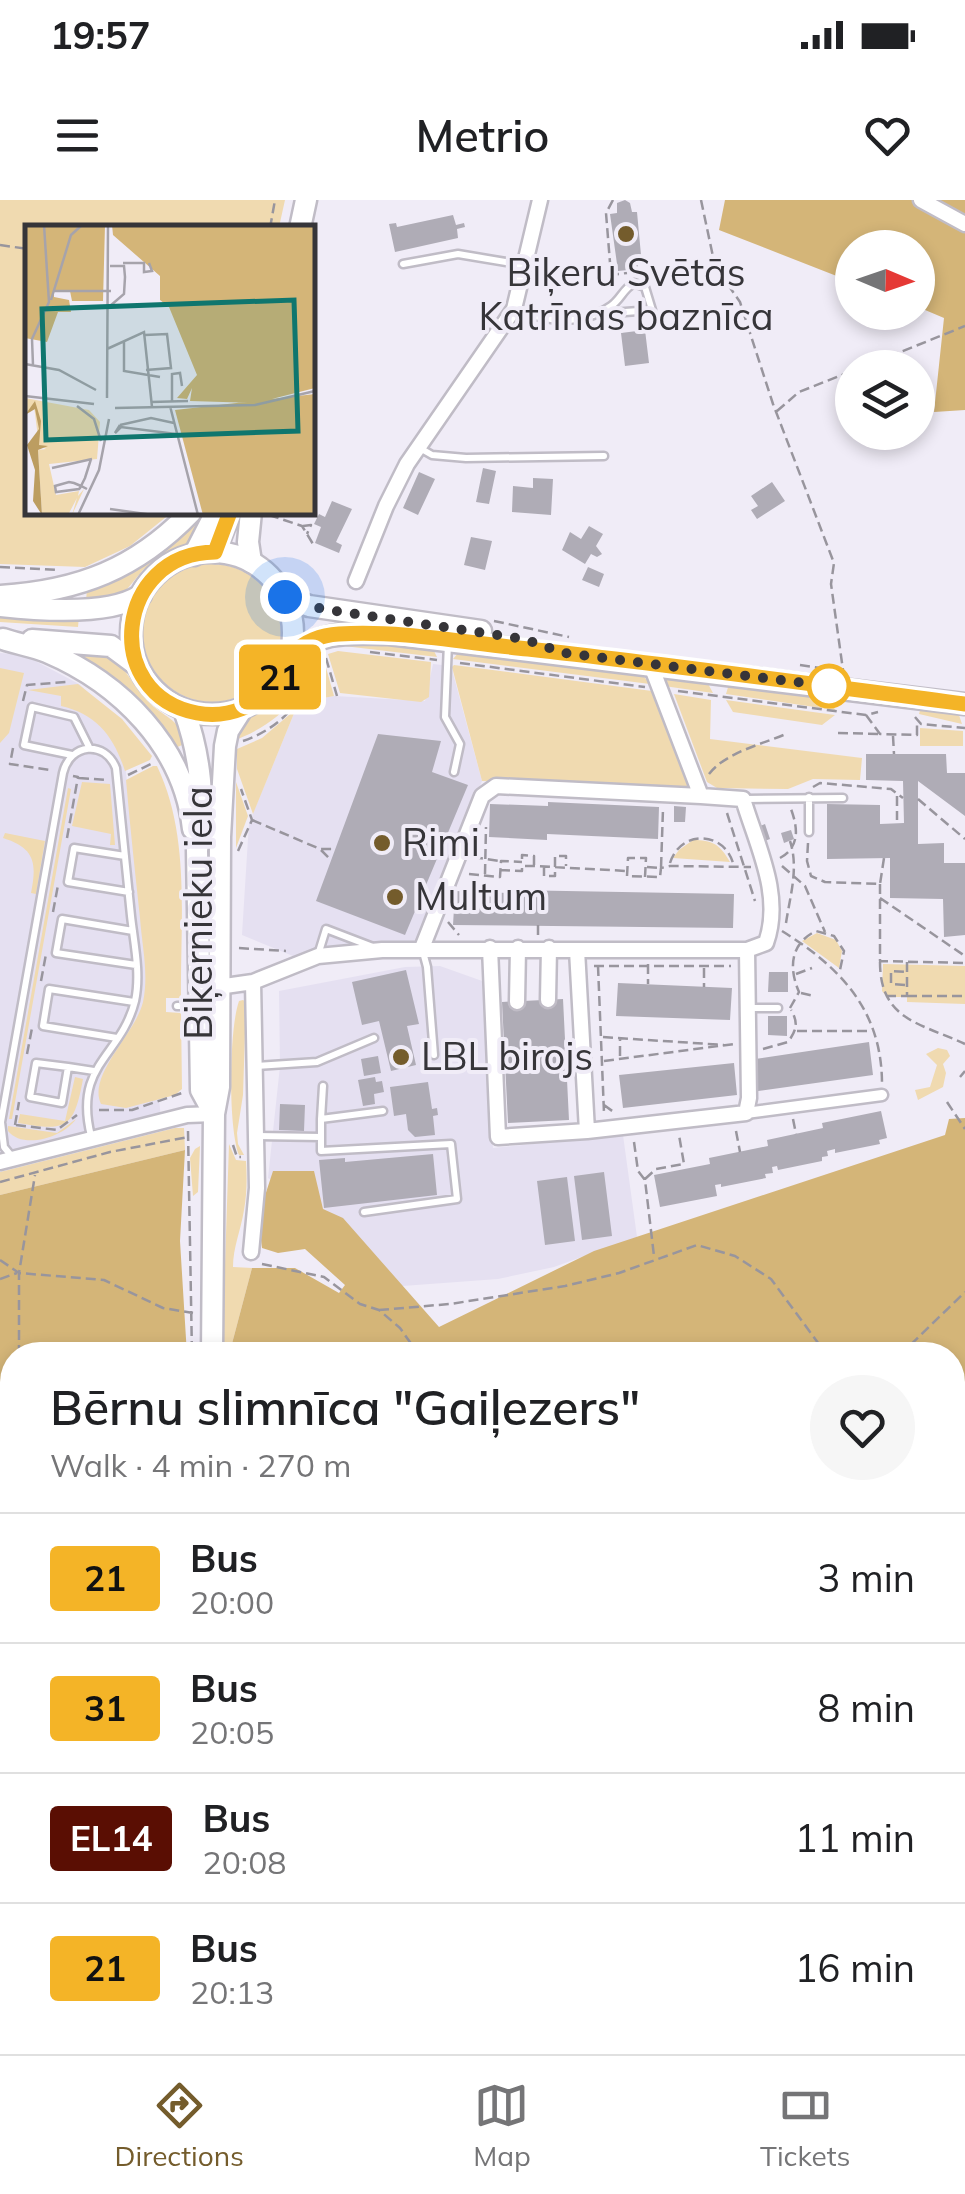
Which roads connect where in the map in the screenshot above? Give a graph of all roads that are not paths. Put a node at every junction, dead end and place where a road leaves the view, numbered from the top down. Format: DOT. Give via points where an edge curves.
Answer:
graph roads {
  1 [pos="306,200"];
  2 [pos="540,200"];
  3 [pos="921,200"];
  4 [pos="965,224"];
  5 [pos="301,225"];
  6 [pos="402,264"];
  7 [pos="526,266"];
  8 [pos="514,309"];
  9 [pos="598,314"];
  10 [pos="418,446"];
  11 [pos="604,456"];
  12 [pos="189,515"];
  13 [pos="215,515"];
  14 [pos="228,515"];
  15 [pos="259,515"];
  16 [pos="204,553"];
  17 [pos="251,562"];
  18 [pos="356,581"];
  19 [pos="141,594"];
  20 [pos="0,596"];
  21 [pos="0,606"];
  22 [pos="288,606"];
  23 [pos="1,635"];
  24 [pos="448,641"];
  25 [pos="566,645"];
  26 [pos="135,655"];
  27 [pos="290,657"];
  28 [pos="650,664"];
  29 [pos="965,704"];
  30 [pos="242,709"];
  31 [pos="184,710"];
  32 [pos="220,714"];
  33 [pos="89,747"];
  34 [pos="74,755"];
  35 [pos="454,772"];
  36 [pos="702,790"];
  37 [pos="809,797"];
  38 [pos="843,798"];
  39 [pos="742,799"];
  40 [pos="809,832"];
  41 [pos="220,837"];
  42 [pos="198,850"];
  43 [pos="126,856"];
  44 [pos="129,892"];
  45 [pos="133,931"];
  46 [pos="422,948"];
  47 [pos="483,948"];
  48 [pos="518,948"];
  49 [pos="549,948"];
  50 [pos="382,950"];
  51 [pos="747,950"];
  52 [pos="318,956"];
  53 [pos="577,957"];
  54 [pos="136,965"];
  55 [pos="252,982"];
  56 [pos="205,994"];
  57 [pos="548,1000"];
  58 [pos="134,1002"];
  59 [pos="517,1002"];
  60 [pos="176,1006"];
  61 [pos="747,1008"];
  62 [pos="778,1008"];
  63 [pos="116,1038"];
  64 [pos="374,1038"];
  65 [pos="434,1055"];
  66 [pos="254,1066"];
  67 [pos="68,1067"];
  68 [pos="94,1071"];
  69 [pos="323,1086"];
  70 [pos="882,1095"];
  71 [pos="383,1111"];
  72 [pos="214,1114"];
  73 [pos="739,1114"];
  74 [pos="321,1119"];
  75 [pos="587,1132"];
  76 [pos="256,1136"];
  77 [pos="321,1137"];
  78 [pos="92,1139"];
  79 [pos="7,1161"];
  80 [pos="364,1212"];
  81 [pos="251,1252"];
  82 [pos="213,1342"];
  1 -- 5 [label="main road"];
  2 -- 7 [label="street"];
  3 -- 4 [label="street"];
  6 -- 7 [label="lane" via="458,254"];
  7 -- 8 [label="street"];
  8 -- 9 [label="lane" via="558,322"];
  8 -- 10 [label="street"];
  9 -- 9 [label="lane" via="634,283 650,296 652,310"];
  10 -- 11 [label="lane" via="432,455 466,458"];
  10 -- 18 [label="street"];
  12 -- 20 [label="main road" via="124,566 82,584"];
  13 -- 16 [label="main road"];
  14 -- 16 [label="main road"];
  15 -- 17 [label="main road" via="248,542"];
  16 -- 17 [label="main road"];
  16 -- 19 [label="main road" via="160,571"];
  17 -- 22 [label="main road" via="273,580"];
  19 -- 21 [label="main road" via="103,607"];
  19 -- 26 [label="main road" via="133,615"];
  22 -- 25 [label="main road"];
  22 -- 27 [label="main road"];
  23 -- 26 [label="main road" via="112,646"];
  23 -- 42 [label="main road" via="78,668 128,703 168,755"];
  24 -- 25 [label="main road"];
  24 -- 27 [label="main road" via="321,636"];
  24 -- 35 [label="lane" via="445,716 460,744"];
  25 -- 28 [label="main road"];
  26 -- 31 [label="main road" via="159,695"];
  27 -- 30 [label="main road" via="272,688"];
  28 -- 29 [label="main road"];
  28 -- 36 [label="street"];
  30 -- 32 [label="main road"];
  30 -- 41 [label="main road, Biķernieku iela" via="228,731"];
  31 -- 32 [label="main road"];
  31 -- 42 [label="main road, Biķernieku iela" via="198,761"];
  32 -- 41 [label="main road, Biķernieku iela" via="212,745 212,798"];
  33 -- 34 [label="lane"];
  33 -- 34 [label="lane" via="74,717 32,707 24,745"];
  33 -- 43 [label="lane" via="103,750 116,768"];
  34 -- 79 [label="lane" via="63,773 1,1122"];
  36 -- 39 [label="street"];
  36 -- 46 [label="street" via="496,786 482,796"];
  37 -- 38 [label="lane"];
  37 -- 39 [label="lane"];
  37 -- 40 [label="lane"];
  39 -- 51 [label="street" via="778,929"];
  41 -- 56 [label="main road, Biķernieku iela"];
  42 -- 56 [label="main road, Biķernieku iela"];
  43 -- 44 [label="lane"];
  43 -- 44 [label="lane" via="74,848 68,882"];
  44 -- 45 [label="lane"];
  45 -- 54 [label="lane"];
  45 -- 54 [label="lane" via="62,919 56,953"];
  46 -- 47 [label="street"];
  46 -- 50 [label="street"];
  46 -- 65 [label="lane"];
  47 -- 48 [label="street"];
  47 -- 75 [label="street" via="498,1138"];
  48 -- 49 [label="street"];
  48 -- 59 [label="street"];
  49 -- 53 [label="street"];
  49 -- 57 [label="street"];
  50 -- 52 [label="street"];
  50 -- 52 [label="lane" via="326,929"];
  51 -- 53 [label="street"];
  51 -- 61 [label="street"];
  52 -- 55 [label="street" via="288,959"];
  53 -- 75 [label="street"];
  54 -- 58 [label="lane"];
  55 -- 56 [label="street"];
  55 -- 66 [label="street"];
  56 -- 60 [label="lane"];
  56 -- 72 [label="main road, Biķernieku iela" via="219,1087"];
  58 -- 63 [label="lane"];
  58 -- 63 [label="lane" via="49,989 42,1026"];
  61 -- 62 [label="lane"];
  61 -- 73 [label="street" via="749,1098"];
  63 -- 68 [label="lane"];
  64 -- 66 [label="lane" via="317,1062"];
  66 -- 76 [label="street"];
  67 -- 67 [label="lane" via="36,1063 30,1097 62,1103"];
  67 -- 68 [label="lane"];
  68 -- 78 [label="lane" via="86,1101"];
  69 -- 74 [label="lane"];
  70 -- 73 [label="street"];
  71 -- 74 [label="lane"];
  72 -- 78 [label="street"];
  72 -- 82 [label="main road, Biķernieku iela"];
  73 -- 75 [label="street"];
  74 -- 77 [label="lane"];
  76 -- 77 [label="lane"];
  76 -- 81 [label="street"];
  77 -- 80 [label="lane" via="320,1151 451,1144 457,1199"];
  78 -- 79 [label="street"];
}
